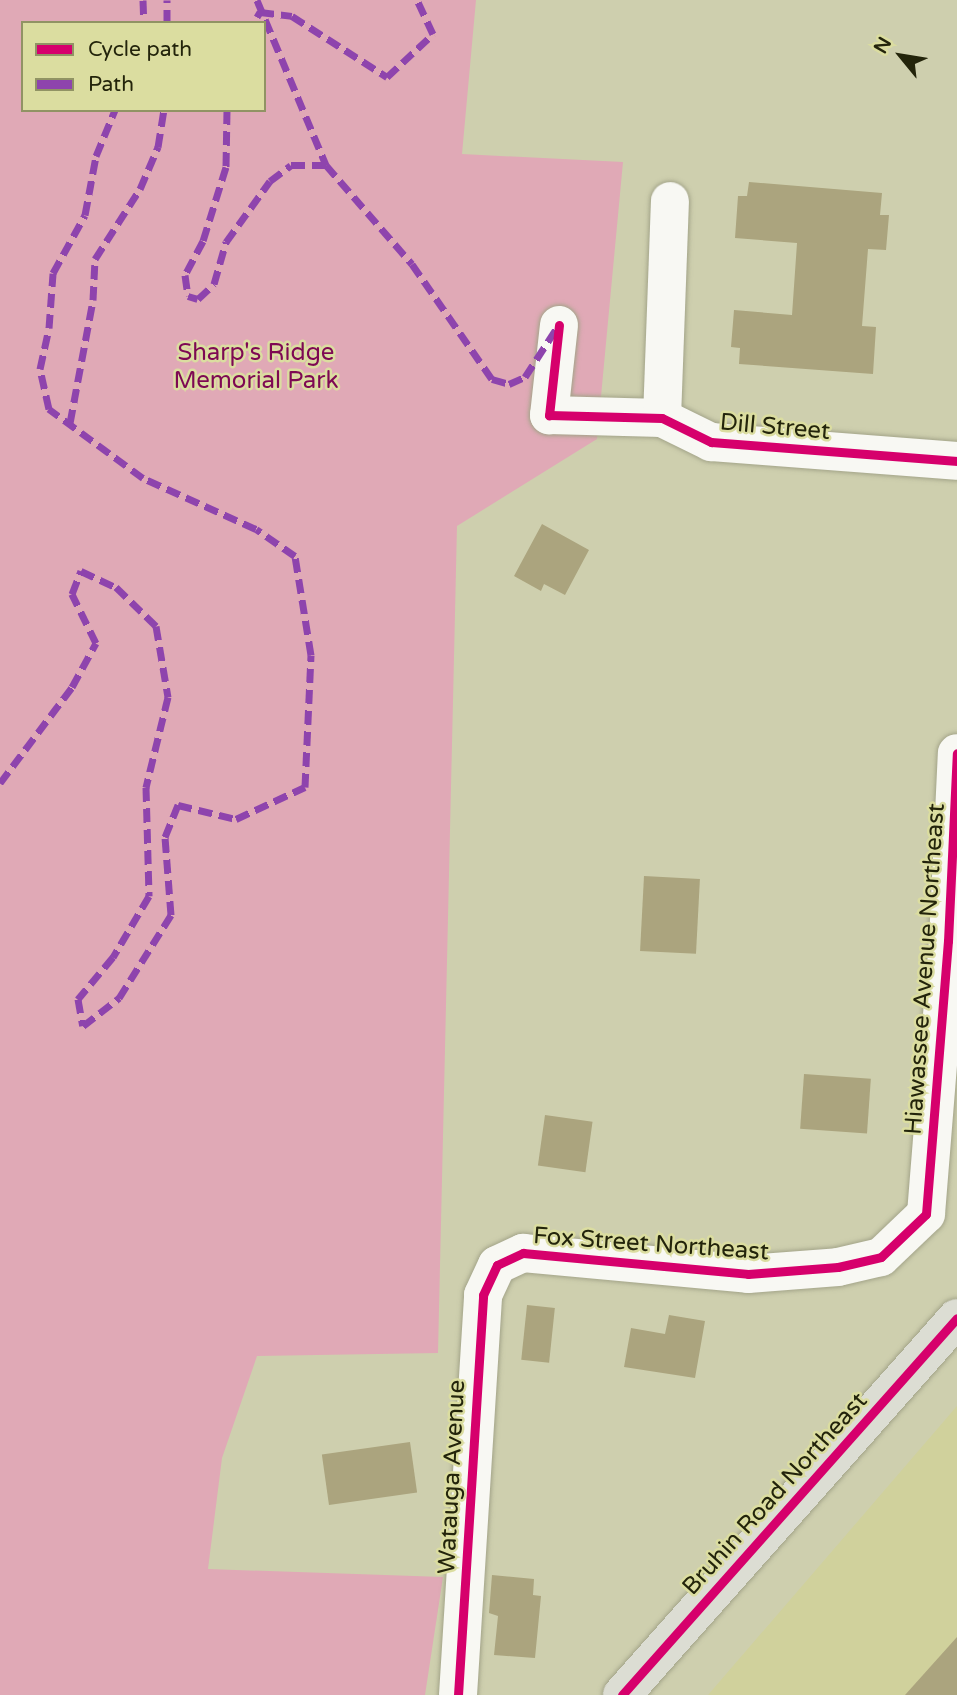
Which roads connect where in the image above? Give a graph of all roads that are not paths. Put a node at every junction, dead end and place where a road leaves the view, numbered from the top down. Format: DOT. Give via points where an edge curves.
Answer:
graph roads {
  1 [pos="670,201"];
  2 [pos="559,325"];
  3 [pos="662,418"];
  4 [pos="957,461"];
  5 [pos="957,753"];
  6 [pos="953,941"];
  7 [pos="930,1186"];
  8 [pos="497,1265"];
  9 [pos="957,1318"];
  10 [pos="458,1695"];
  11 [pos="622,1695"];
  1 -- 3 [label="street"];
  2 -- 3 [label="street, Dill Street" via="549,415"];
  3 -- 4 [label="street, Dill Street" via="711,442"];
  5 -- 6 [label="street, Hiawassee Avenue Northeast"];
  6 -- 7 [label="street, Hiawassee Avenue Northeast"];
  7 -- 8 [label="street, Fox Street Northeast" via="926,1214 881,1257 838,1267 748,1274 523,1253"];
  8 -- 10 [label="street, Watauga Avenue" via="483,1295"];
  9 -- 11 [label="main road, Bruhin Road Northeast"];
}
